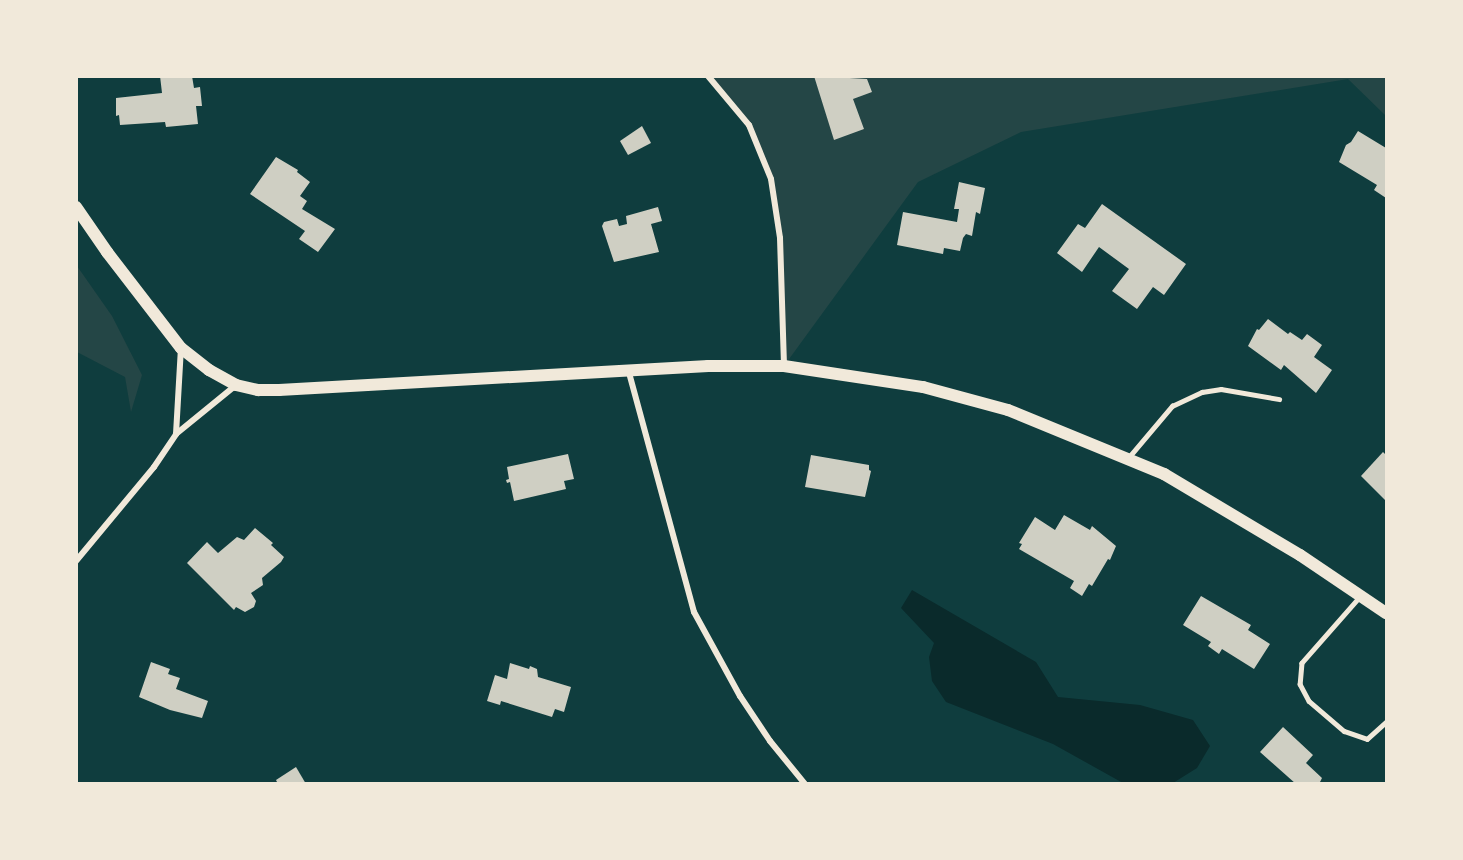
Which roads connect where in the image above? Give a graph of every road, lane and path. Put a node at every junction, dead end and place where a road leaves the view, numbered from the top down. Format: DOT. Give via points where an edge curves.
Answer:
graph roads {
  1 [pos="708,76"];
  2 [pos="76,207"];
  3 [pos="181,348"];
  4 [pos="784,366"];
  5 [pos="628,369"];
  6 [pos="236,385"];
  7 [pos="1279,399"];
  8 [pos="176,434"];
  9 [pos="1128,460"];
  10 [pos="76,561"];
  11 [pos="1361,596"];
  12 [pos="1386,613"];
  13 [pos="1386,722"];
  14 [pos="805,783"];
  1 -- 4 [label="street" via="749,125 771,179 780,238"];
  2 -- 3 [label="main road"];
  3 -- 6 [label="main road"];
  3 -- 8 [label="street"];
  4 -- 5 [label="main road"];
  4 -- 9 [label="main road" via="923,387 972,399"];
  5 -- 6 [label="main road" via="279,390"];
  5 -- 14 [label="street" via="694,612 740,696"];
  6 -- 8 [label="street"];
  7 -- 9 [label="lane" via="1221,389 1202,392 1172,406"];
  8 -- 10 [label="street" via="154,467"];
  9 -- 11 [label="main road" via="1164,474"];
  11 -- 12 [label="main road"];
  11 -- 13 [label="lane" via="1302,663 1300,684 1310,702 1344,731 1367,739"];
}
